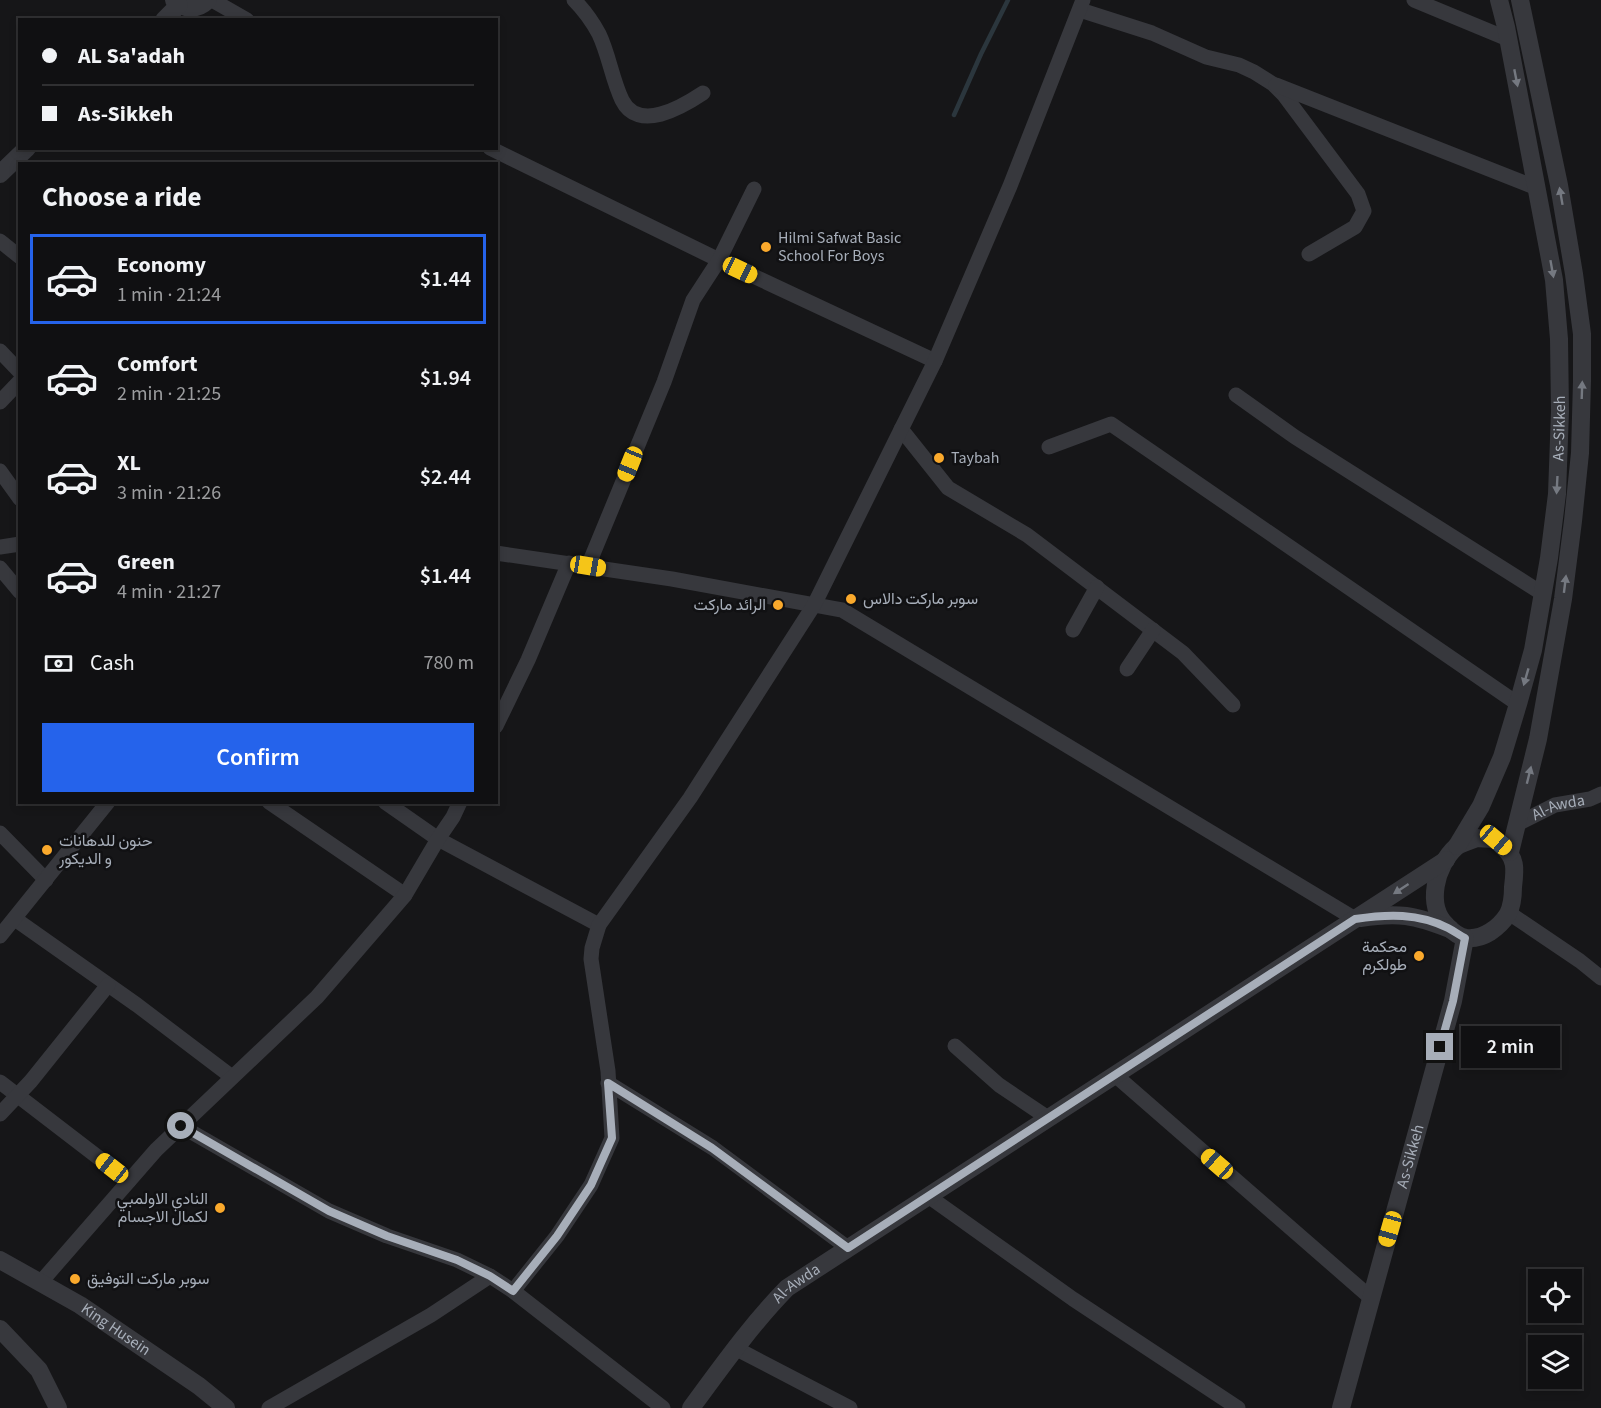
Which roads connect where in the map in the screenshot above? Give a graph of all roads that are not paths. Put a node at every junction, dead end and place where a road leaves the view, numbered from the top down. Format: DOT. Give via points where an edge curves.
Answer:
graph roads {
  1 [pos="207,0"];
  2 [pos="212,0"];
  3 [pos="574,0"];
  4 [pos="1414,0"];
  5 [pos="1492,0"];
  6 [pos="1498,0"];
  7 [pos="1520,0"];
  8 [pos="177,3"];
  9 [pos="1082,5"];
  10 [pos="166,18"];
  11 [pos="244,18"];
  12 [pos="1504,37"];
  13 [pos="1273,84"];
  14 [pos="703,93"];
  15 [pos="25,150"];
  16 [pos="494,150"];
  17 [pos="0,174"];
  18 [pos="1538,188"];
  19 [pos="754,189"];
  20 [pos="0,242"];
  21 [pos="1308,254"];
  22 [pos="18,256"];
  23 [pos="719,260"];
  24 [pos="0,351"];
  25 [pos="935,361"];
  26 [pos="18,370"];
  27 [pos="18,383"];
  28 [pos="1236,395"];
  29 [pos="0,402"];
  30 [pos="900,429"];
  31 [pos="1048,447"];
  32 [pos="0,471"];
  33 [pos="18,496"];
  34 [pos="18,543"];
  35 [pos="0,547"];
  36 [pos="498,553"];
  37 [pos="569,563"];
  38 [pos="588,566"];
  39 [pos="0,568"];
  40 [pos="1096,587"];
  41 [pos="18,590"];
  42 [pos="1543,594"];
  43 [pos="814,605"];
  44 [pos="1073,630"];
  45 [pos="1153,630"];
  46 [pos="1127,669"];
  47 [pos="1518,704"];
  48 [pos="1233,705"];
  49 [pos="498,722"];
  50 [pos="1601,794"];
  51 [pos="106,804"];
  52 [pos="272,804"];
  53 [pos="388,804"];
  54 [pos="459,804"];
  55 [pos="1517,824"];
  56 [pos="0,832"];
  57 [pos="438,838"];
  58 [pos="1510,852"];
  59 [pos="1451,853"];
  60 [pos="46,879"];
  61 [pos="405,895"];
  62 [pos="1509,913"];
  63 [pos="15,919"];
  64 [pos="1355,919"];
  65 [pos="600,925"];
  66 [pos="1457,933"];
  67 [pos="0,936"];
  68 [pos="1601,978"];
  69 [pos="108,985"];
  70 [pos="955,1046"];
  71 [pos="1114,1075"];
  72 [pos="232,1077"];
  73 [pos="0,1082"];
  74 [pos="608,1083"];
  75 [pos="18,1095"];
  76 [pos="0,1113"];
  77 [pos="1048,1118"];
  78 [pos="181,1126"];
  79 [pos="129,1181"];
  80 [pos="928,1196"];
  81 [pos="848,1248"];
  82 [pos="0,1260"];
  83 [pos="490,1276"];
  84 [pos="40,1283"];
  85 [pos="513,1291"];
  86 [pos="1371,1298"];
  87 [pos="0,1329"];
  88 [pos="735,1348"];
  89 [pos="58,1408"];
  90 [pos="226,1408"];
  91 [pos="269,1408"];
  92 [pos="663,1408"];
  93 [pos="692,1408"];
  94 [pos="850,1408"];
  95 [pos="1238,1408"];
  96 [pos="1341,1408"];
  1 -- 8 [label="street" via="192,8"];
  2 -- 11 [label="street"];
  3 -- 14 [label="street" via="599,33 621,98 630,110 655,116"];
  4 -- 12 [label="street"];
  5 -- 12 [label="street"];
  6 -- 12 [label="street, As-Sikkeh"];
  55 -- 7 [label="street, As-Sikkeh, one-way" via="1538,739 1563,599 1580,453 1582,346 1559,185"];
  8 -- 10 [label="street"];
  9 -- 13 [label="street" via="1206,57 1254,72"];
  9 -- 25 [label="street" via="1011,186"];
  12 -- 18 [label="street, As-Sikkeh, one-way"];
  13 -- 18 [label="street"];
  13 -- 21 [label="street" via="1358,194 1364,211 1355,227"];
  15 -- 17 [label="street"];
  16 -- 23 [label="street"];
  18 -- 42 [label="street, As-Sikkeh, one-way" via="1554,280 1560,399 1557,494"];
  19 -- 23 [label="street"];
  20 -- 22 [label="street"];
  23 -- 25 [label="street"];
  23 -- 38 [label="street" via="693,300 664,382"];
  24 -- 26 [label="street"];
  25 -- 30 [label="street"];
  27 -- 29 [label="street"];
  28 -- 42 [label="street" via="1295,437"];
  30 -- 40 [label="street" via="948,488 1027,535"];
  30 -- 43 [label="street"];
  31 -- 47 [label="street" via="1111,424"];
  32 -- 33 [label="street"];
  34 -- 35 [label="street"];
  36 -- 37 [label="street"];
  37 -- 38 [label="street"];
  37 -- 49 [label="street"];
  38 -- 43 [label="street"];
  39 -- 41 [label="street"];
  40 -- 44 [label="street"];
  40 -- 45 [label="street"];
  42 -- 47 [label="street, As-Sikkeh, one-way"];
  43 -- 64 [label="street" via="842,610"];
  43 -- 65 [label="street" via="690,798"];
  45 -- 46 [label="street"];
  45 -- 48 [label="street" via="1184,653"];
  47 -- 59 [label="street, As-Sikkeh" via="1498,768 1481,806"];
  50 -- 55 [label="street, Al-Awda" via="1555,805"];
  51 -- 60 [label="street"];
  52 -- 61 [label="street"];
  53 -- 57 [label="street"];
  54 -- 57 [label="street"];
  55 -- 58 [label="street, As-Sikkeh"];
  56 -- 60 [label="street"];
  57 -- 61 [label="street"];
  57 -- 65 [label="street"];
  58 -- 59 [label="street" via="1496,840 1477,838"];
  58 -- 62 [label="street" via="1515,869"];
  59 -- 64 [label="street, Al-Awda, one-way"];
  59 -- 66 [label="street" via="1438,874 1435,896 1443,922"];
  60 -- 63 [label="street"];
  61 -- 72 [label="street" via="317,997"];
  62 -- 66 [label="street" via="1486,935"];
  62 -- 68 [label="street"];
  63 -- 67 [label="street"];
  63 -- 69 [label="street"];
  64 -- 66 [label="street" via="1405,915"];
  64 -- 71 [label="street, Al-Awda"];
  65 -- 74 [label="street" via="592,948 592,965"];
  66 -- 86 [label="street, As-Sikkeh" via="1453,1001"];
  69 -- 72 [label="street"];
  69 -- 75 [label="street"];
  70 -- 77 [label="street" via="999,1085"];
  71 -- 77 [label="street, Al-Awda"];
  71 -- 86 [label="street"];
  72 -- 78 [label="street"];
  73 -- 75 [label="street"];
  74 -- 81 [label="street" via="712,1148"];
  74 -- 85 [label="street" via="612,1138 591,1185"];
  75 -- 76 [label="street"];
  75 -- 79 [label="street"];
  77 -- 80 [label="street, Al-Awda"];
  78 -- 79 [label="street"];
  78 -- 83 [label="street" via="329,1211"];
  79 -- 84 [label="street"];
  80 -- 81 [label="street, Al-Awda"];
  80 -- 95 [label="street" via="1073,1299"];
  81 -- 88 [label="street, Al-Awda" via="788,1288"];
  82 -- 84 [label="street, King Husein"];
  83 -- 85 [label="street"];
  83 -- 91 [label="street" via="431,1315"];
  84 -- 90 [label="street, King Husein" via="80,1305"];
  85 -- 92 [label="street"];
  86 -- 96 [label="street, As-Sikkeh"];
  87 -- 89 [label="street" via="39,1371"];
  88 -- 93 [label="street, Al-Awda"];
  88 -- 94 [label="street"];
}
